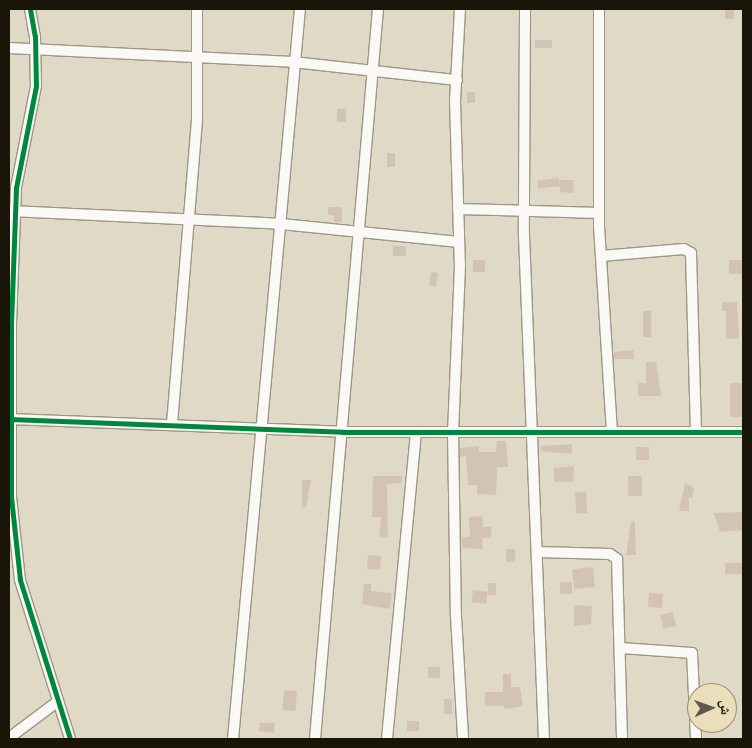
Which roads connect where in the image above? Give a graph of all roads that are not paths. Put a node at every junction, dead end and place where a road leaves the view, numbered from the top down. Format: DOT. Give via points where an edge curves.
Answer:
graph roads {
  1 [pos="30,9"];
  2 [pos="198,9"];
  3 [pos="300,9"];
  4 [pos="378,9"];
  5 [pos="460,9"];
  6 [pos="525,9"];
  7 [pos="599,9"];
  8 [pos="9,48"];
  9 [pos="36,50"];
  10 [pos="197,59"];
  11 [pos="293,62"];
  12 [pos="373,72"];
  13 [pos="456,80"];
  14 [pos="458,209"];
  15 [pos="12,211"];
  16 [pos="524,212"];
  17 [pos="599,213"];
  18 [pos="190,220"];
  19 [pos="281,224"];
  20 [pos="360,234"];
  21 [pos="459,242"];
  22 [pos="601,256"];
  23 [pos="10,419"];
  24 [pos="172,424"];
  25 [pos="262,427"];
  26 [pos="533,430"];
  27 [pos="453,431"];
  28 [pos="612,431"];
  29 [pos="343,432"];
  30 [pos="416,432"];
  31 [pos="696,432"];
  32 [pos="743,432"];
  33 [pos="10,481"];
  34 [pos="538,552"];
  35 [pos="621,648"];
  36 [pos="57,702"];
  37 [pos="9,738"];
  38 [pos="70,739"];
  39 [pos="233,739"];
  40 [pos="315,739"];
  41 [pos="387,739"];
  42 [pos="463,739"];
  43 [pos="544,739"];
  44 [pos="622,739"];
  45 [pos="696,739"];
  1 -- 9 [label="street"];
  2 -- 10 [label="street"];
  3 -- 11 [label="street"];
  4 -- 12 [label="street"];
  5 -- 13 [label="street"];
  6 -- 16 [label="street"];
  7 -- 17 [label="street"];
  8 -- 9 [label="street"];
  9 -- 10 [label="street"];
  9 -- 15 [label="street" via="32,115"];
  10 -- 11 [label="street"];
  10 -- 18 [label="street"];
  11 -- 12 [label="street"];
  11 -- 19 [label="street"];
  12 -- 13 [label="street"];
  12 -- 20 [label="street"];
  13 -- 14 [label="street"];
  14 -- 16 [label="street"];
  14 -- 21 [label="street"];
  15 -- 18 [label="street"];
  15 -- 23 [label="street"];
  16 -- 17 [label="street"];
  16 -- 26 [label="street"];
  17 -- 22 [label="street"];
  18 -- 19 [label="street"];
  18 -- 24 [label="street"];
  19 -- 20 [label="street"];
  19 -- 25 [label="street"];
  20 -- 21 [label="street"];
  20 -- 29 [label="street"];
  21 -- 27 [label="street"];
  22 -- 28 [label="street"];
  22 -- 31 [label="street" via="684,249 691,253"];
  23 -- 24 [label="street"];
  23 -- 33 [label="street"];
  24 -- 25 [label="street"];
  25 -- 29 [label="street"];
  25 -- 39 [label="street"];
  26 -- 27 [label="street"];
  26 -- 28 [label="street"];
  26 -- 34 [label="street"];
  27 -- 30 [label="street"];
  27 -- 42 [label="street" via="456,616"];
  28 -- 31 [label="street"];
  29 -- 30 [label="street"];
  29 -- 40 [label="street"];
  30 -- 41 [label="street"];
  31 -- 32 [label="street"];
  33 -- 36 [label="street" via="20,580"];
  34 -- 35 [label="street" via="615,555"];
  34 -- 43 [label="street"];
  35 -- 44 [label="street"];
  35 -- 45 [label="street" via="692,653"];
  36 -- 37 [label="street"];
  36 -- 38 [label="street"];
}
